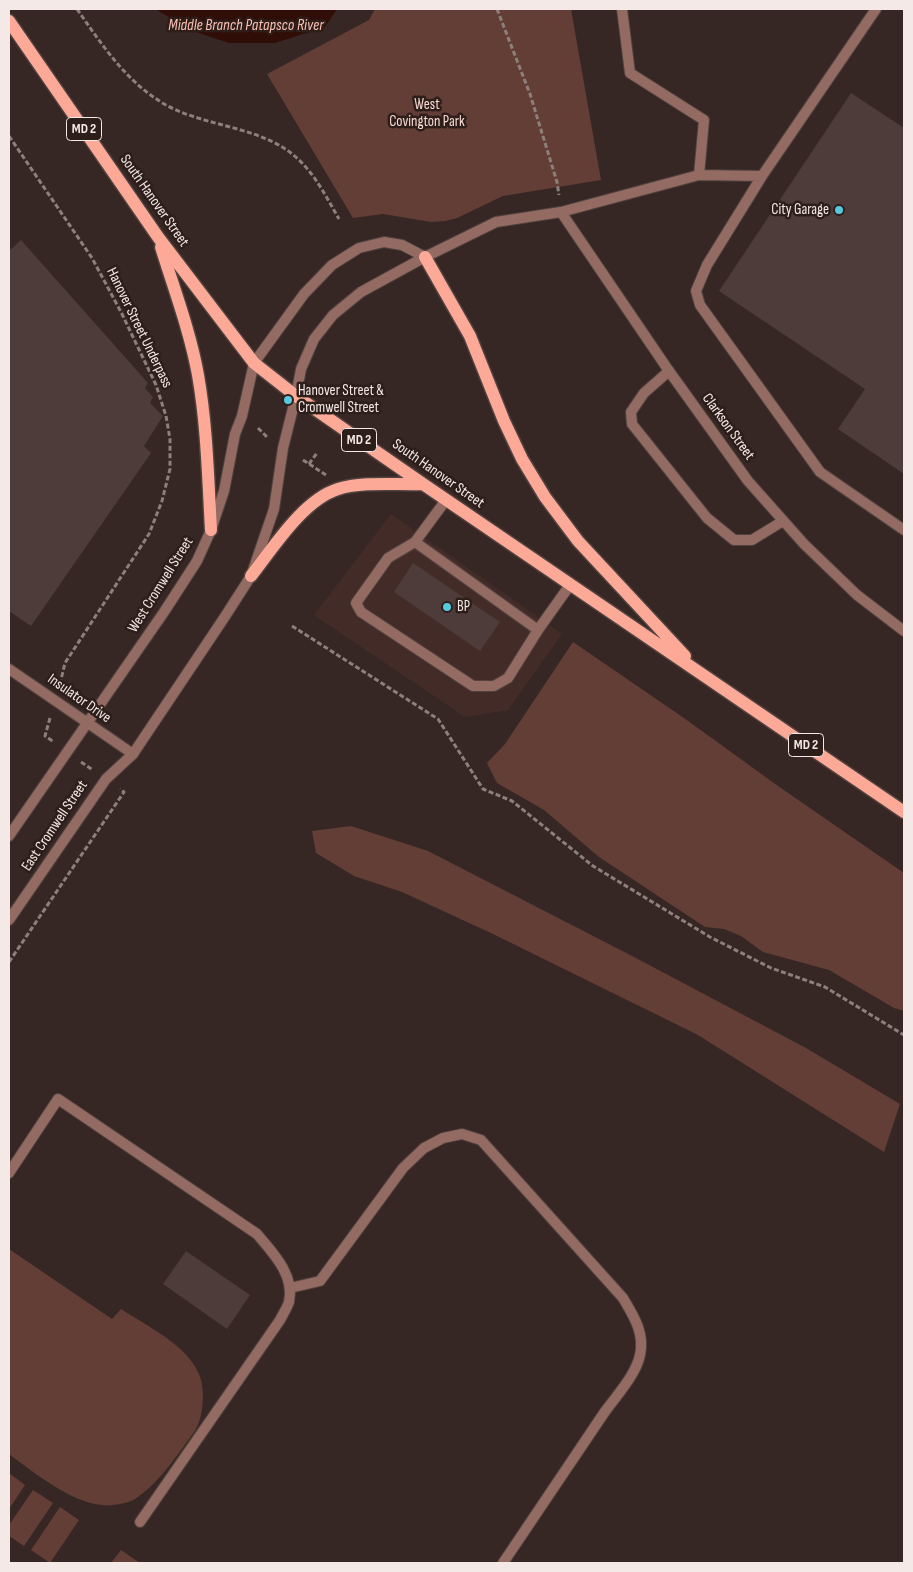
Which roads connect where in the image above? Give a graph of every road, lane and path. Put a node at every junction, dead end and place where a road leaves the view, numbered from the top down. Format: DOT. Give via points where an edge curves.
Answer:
graph roads {
  1 [pos="77,9"];
  2 [pos="497,9"];
  3 [pos="622,9"];
  4 [pos="876,9"];
  5 [pos="9,21"];
  6 [pos="9,136"];
  7 [pos="699,175"];
  8 [pos="762,176"];
  9 [pos="557,182"];
  10 [pos="561,212"];
  11 [pos="339,218"];
  12 [pos="158,237"];
  13 [pos="425,257"];
  14 [pos="254,363"];
  15 [pos="669,371"];
  16 [pos="296,396"];
  17 [pos="258,428"];
  18 [pos="269,438"];
  19 [pos="317,453"];
  20 [pos="303,460"];
  21 [pos="309,464"];
  22 [pos="331,478"];
  23 [pos="423,484"];
  24 [pos="446,500"];
  25 [pos="783,521"];
  26 [pos="211,530"];
  27 [pos="904,530"];
  28 [pos="415,542"];
  29 [pos="251,576"];
  30 [pos="570,585"];
  31 [pos="292,626"];
  32 [pos="538,630"];
  33 [pos="904,631"];
  34 [pos="9,669"];
  35 [pos="62,677"];
  36 [pos="708,679"];
  37 [pos="87,722"];
  38 [pos="45,736"];
  39 [pos="66,751"];
  40 [pos="133,754"];
  41 [pos="106,779"];
  42 [pos="904,812"];
  43 [pos="9,836"];
  44 [pos="9,920"];
  45 [pos="9,962"];
  46 [pos="904,1035"];
  47 [pos="9,1173"];
  48 [pos="290,1288"];
  49 [pos="140,1522"];
  50 [pos="503,1563"];
  1 -- 11 [label="path" via="111,57 149,94 179,112 259,136 285,149 308,170"];
  2 -- 9 [label="path" via="530,94"];
  3 -- 7 [label="street" via="630,74 704,120"];
  4 -- 8 [label="street"];
  5 -- 12 [label="main road, South Hanover Street / MD 2"];
  6 -- 35 [label="path, Hanover Street Underpass" via="105,282 156,385 170,439 170,469 162,502 149,534 65,663"];
  7 -- 8 [label="street"];
  7 -- 10 [label="street"];
  8 -- 27 [label="street" via="707,265 696,292 700,305 820,472"];
  10 -- 13 [label="street" via="496,222"];
  10 -- 15 [label="street, Clarkson Street"];
  12 -- 14 [label="main road, South Hanover Street / MD 2"];
  12 -- 26 [label="main road" via="198,373 204,410"];
  13 -- 14 [label="street" via="384,242 359,248 332,265 304,294"];
  13 -- 16 [label="street" via="361,292 333,315 314,339 301,369"];
  13 -- 36 [label="main road" via="470,336 504,421 544,497 578,541"];
  14 -- 16 [label="main road, South Hanover Street / MD 2"];
  14 -- 26 [label="street, West Cromwell Street" via="242,416 234,434 224,491"];
  15 -- 25 [label="street, Clarkson Street" via="748,481"];
  15 -- 25 [label="street" via="644,393 631,412 632,424 707,518 734,540 752,540"];
  16 -- 23 [label="main road, South Hanover Street / MD 2"];
  16 -- 29 [label="street" via="283,448 274,509"];
  17 -- 18 [label="path"];
  19 -- 21 [label="path"];
  20 -- 21 [label="path"];
  21 -- 22 [label="path"];
  23 -- 24 [label="main road, South Hanover Street / MD 2"];
  23 -- 29 [label="main road" via="357,485 337,489 318,499 301,513"];
  24 -- 28 [label="street"];
  24 -- 30 [label="main road, South Hanover Street / MD 2"];
  25 -- 33 [label="street, Clarkson Street" via="857,595"];
  26 -- 37 [label="street, West Cromwell Street" via="197,561"];
  28 -- 32 [label="street"];
  28 -- 32 [label="street" via="388,558 356,603 361,612 473,686 494,686 508,678"];
  29 -- 40 [label="street"];
  30 -- 32 [label="street"];
  30 -- 36 [label="main road, South Hanover Street / MD 2"];
  31 -- 46 [label="path" via="438,719 483,789 512,801 593,866 710,937 771,968 825,986"];
  34 -- 37 [label="street, Insulator Drive"];
  36 -- 42 [label="main road, South Hanover Street / MD 2"];
  37 -- 39 [label="street"];
  37 -- 40 [label="street, Insulator Drive"];
  38 -- 39 [label="path"];
  39 -- 41 [label="path"];
  39 -- 43 [label="street"];
  40 -- 41 [label="street, East Cromwell Street"];
  41 -- 44 [label="street, East Cromwell Street"];
  41 -- 45 [label="path" via="124,792"];
  47 -- 48 [label="street" via="58,1099 257,1234 280,1260"];
  48 -- 49 [label="street" via="288,1304 280,1320"];
  48 -- 50 [label="street" via="320,1281 403,1168 424,1148 443,1138 462,1134 481,1140 623,1298 635,1318 640,1335 640,1355 631,1375"];
}
